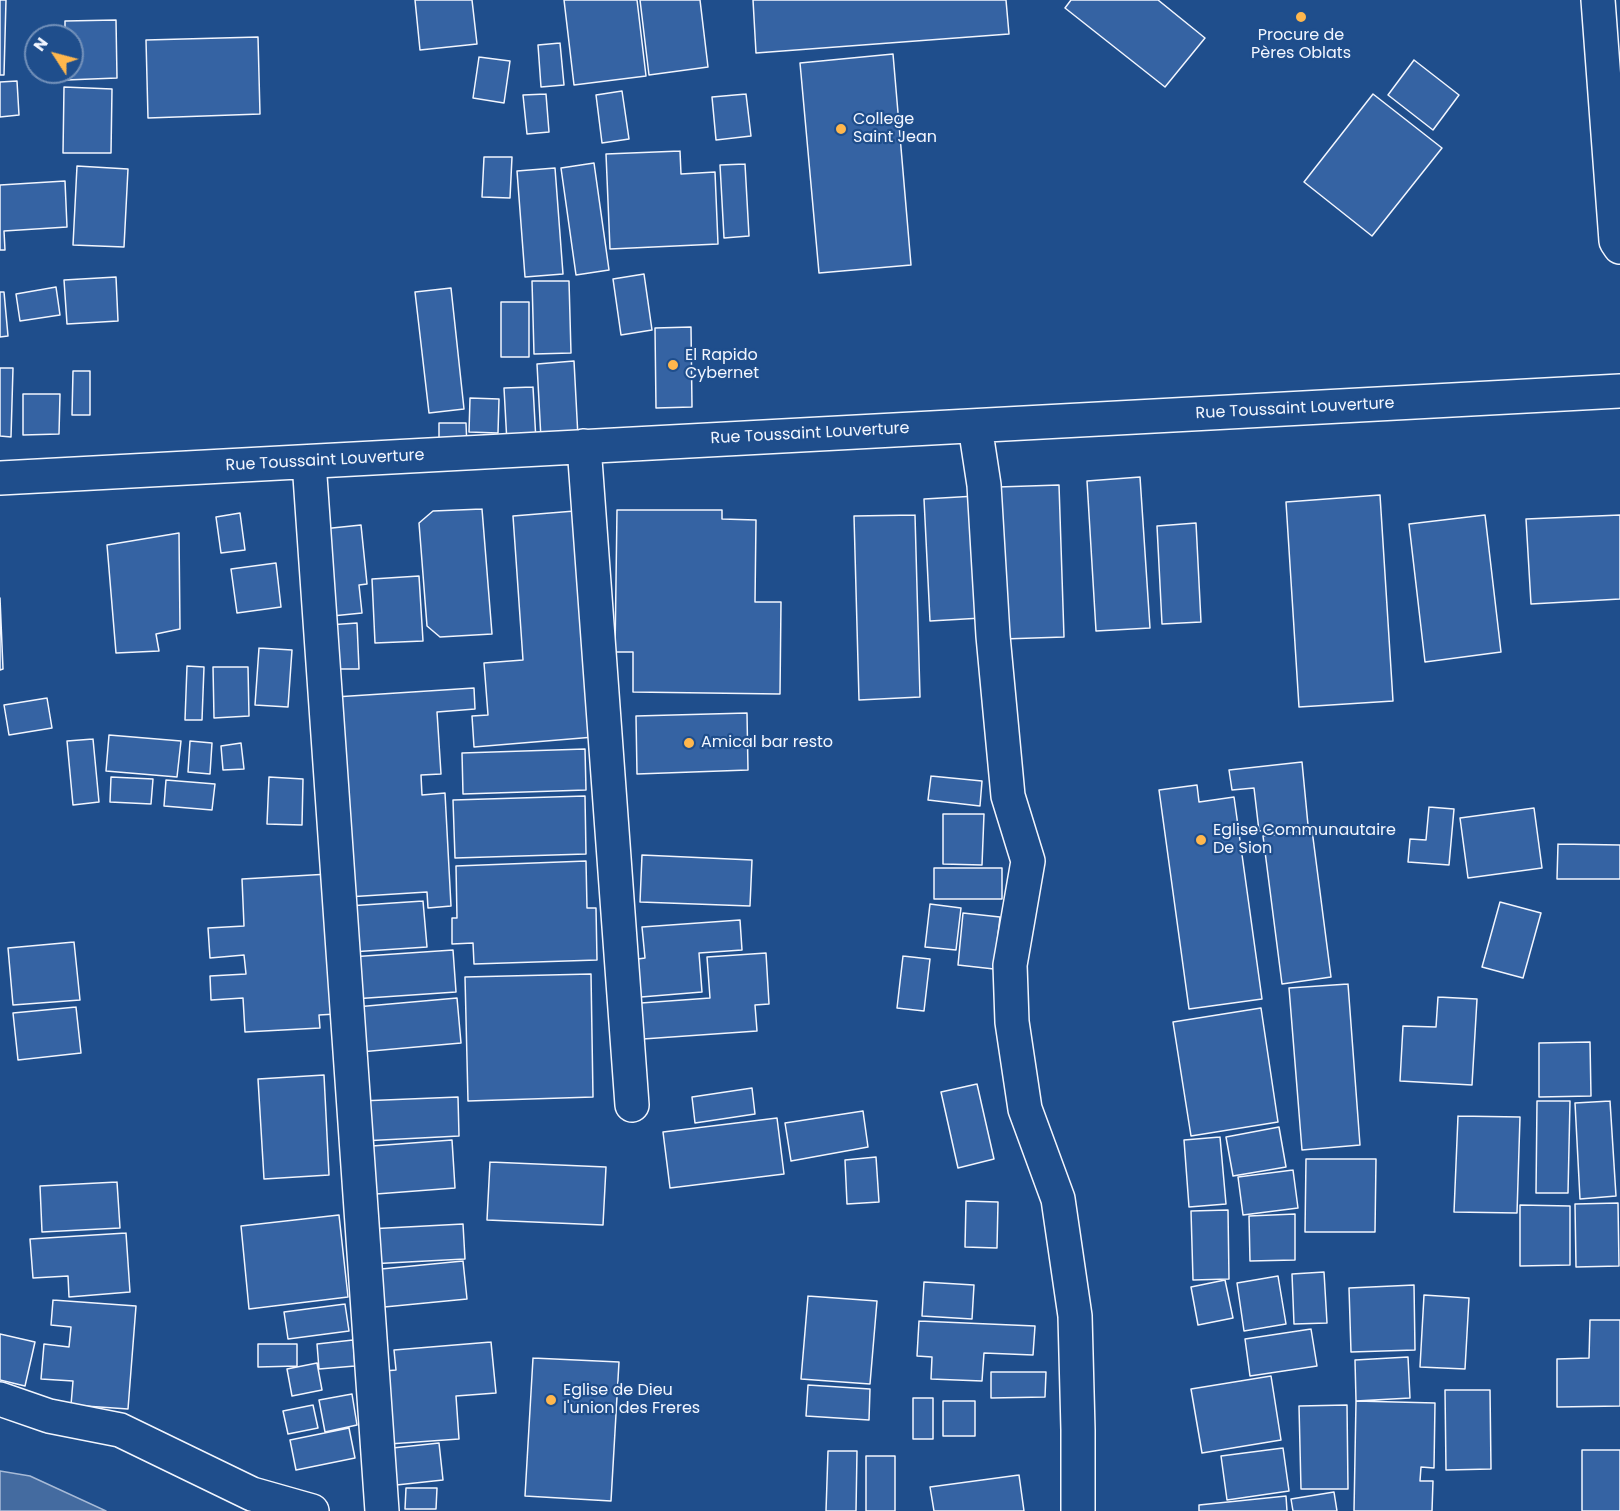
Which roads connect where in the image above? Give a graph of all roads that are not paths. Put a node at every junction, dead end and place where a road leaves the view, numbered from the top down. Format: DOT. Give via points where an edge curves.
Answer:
graph roads {
  1 [pos="1599,0"];
  2 [pos="1620,247"];
  3 [pos="1620,391"];
  4 [pos="975,426"];
  5 [pos="584,446"];
  6 [pos="309,462"];
  7 [pos="0,478"];
  8 [pos="632,1105"];
  9 [pos="0,1399"];
  10 [pos="312,1511"];
  11 [pos="382,1511"];
  12 [pos="1078,1511"];
  1 -- 2 [label="street" via="1616,241"];
  3 -- 4 [label="street, Rue Toussaint Louverture"];
  4 -- 5 [label="street, Rue Toussaint Louverture"];
  4 -- 12 [label="street" via="984,485 1008,796 1029,861 1010,965 1012,1022 1025,1109 1058,1199 1075,1316"];
  5 -- 6 [label="street, Rue Toussaint Louverture"];
  5 -- 8 [label="street"];
  6 -- 7 [label="street, Rue Toussaint Louverture"];
  6 -- 11 [label="street"];
  9 -- 10 [label="street" via="49,1416 120,1430 252,1494"];
}
